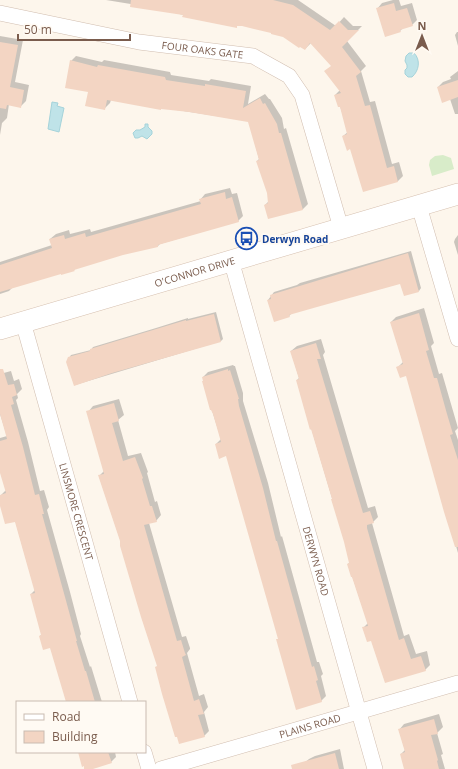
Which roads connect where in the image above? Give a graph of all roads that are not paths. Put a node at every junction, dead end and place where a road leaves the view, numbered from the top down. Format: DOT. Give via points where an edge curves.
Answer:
graph roads {
  1 [pos="0,13"];
  2 [pos="458,194"];
  3 [pos="420,206"];
  4 [pos="342,228"];
  5 [pos="231,260"];
  6 [pos="23,322"];
  7 [pos="0,329"];
  8 [pos="458,339"];
  9 [pos="458,683"];
  10 [pos="130,701"];
  11 [pos="359,712"];
  12 [pos="144,753"];
  13 [pos="149,769"];
  14 [pos="161,769"];
  15 [pos="375,769"];
  1 -- 4 [label="street, FOUR OAKS GATE" via="139,42 253,56 289,76 302,95"];
  2 -- 3 [label="main road, O'CONNOR DRIVE"];
  3 -- 4 [label="main road, O'CONNOR DRIVE"];
  3 -- 8 [label="street"];
  4 -- 5 [label="main road, O'CONNOR DRIVE"];
  5 -- 6 [label="main road, O'CONNOR DRIVE"];
  5 -- 11 [label="street, DERWYN ROAD"];
  6 -- 7 [label="main road, O'CONNOR DRIVE"];
  6 -- 10 [label="street, LINSMORE CRESCENT"];
  9 -- 11 [label="street, PLAINS ROAD"];
  11 -- 14 [label="street, PLAINS ROAD"];
  11 -- 15 [label="street, DERWYN ROAD"];
  12 -- 13 [label="street"];
}
